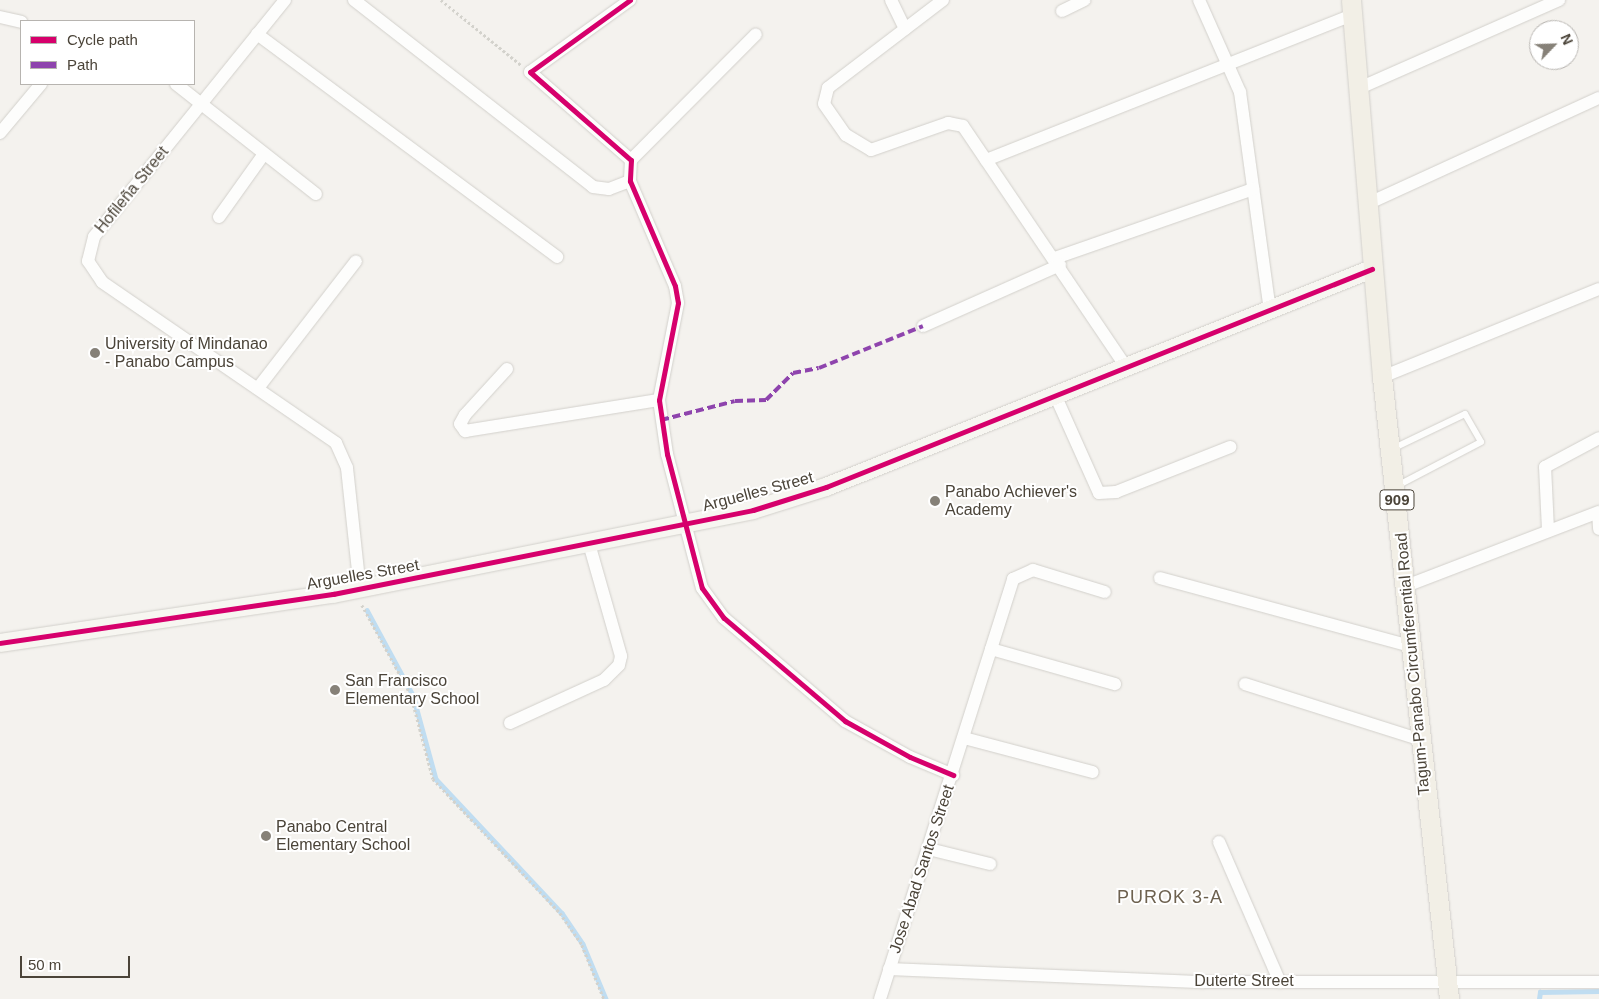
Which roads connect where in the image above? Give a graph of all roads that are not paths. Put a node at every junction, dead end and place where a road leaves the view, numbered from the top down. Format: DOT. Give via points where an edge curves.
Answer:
graph roads {
  1 [pos="285,0"];
  2 [pos="354,0"];
  3 [pos="630,0"];
  4 [pos="890,0"];
  5 [pos="943,0"];
  6 [pos="1086,0"];
  7 [pos="1199,0"];
  8 [pos="1559,0"];
  9 [pos="1352,7"];
  10 [pos="1062,10"];
  11 [pos="0,17"];
  12 [pos="20,22"];
  13 [pos="905,29"];
  14 [pos="257,34"];
  15 [pos="756,34"];
  16 [pos="1229,62"];
  17 [pos="41,85"];
  18 [pos="178,85"];
  19 [pos="1357,89"];
  20 [pos="1599,98"];
  21 [pos="203,102"];
  22 [pos="0,133"];
  23 [pos="264,154"];
  24 [pos="631,160"];
  25 [pos="986,160"];
  26 [pos="630,181"];
  27 [pos="1253,189"];
  28 [pos="316,194"];
  29 [pos="1367,204"];
  30 [pos="219,217"];
  31 [pos="557,257"];
  32 [pos="356,261"];
  33 [pos="1057,262"];
  34 [pos="1372,269"];
  35 [pos="1599,289"];
  36 [pos="1270,312"];
  37 [pos="923,326"];
  38 [pos="1127,368"];
  39 [pos="507,369"];
  40 [pos="1382,378"];
  41 [pos="258,388"];
  42 [pos="1056,397"];
  43 [pos="659,400"];
  44 [pos="1599,438"];
  45 [pos="1230,447"];
  46 [pos="1391,449"];
  47 [pos="1396,486"];
  48 [pos="1598,513"];
  49 [pos="685,524"];
  50 [pos="1599,529"];
  51 [pos="1548,530"];
  52 [pos="589,544"];
  53 [pos="1160,578"];
  54 [pos="1406,586"];
  55 [pos="358,589"];
  56 [pos="1105,592"];
  57 [pos="0,643"];
  58 [pos="1411,646"];
  59 [pos="991,649"];
  60 [pos="1115,684"];
  61 [pos="1244,684"];
  62 [pos="510,723"];
  63 [pos="964,738"];
  64 [pos="1418,739"];
  65 [pos="1093,772"];
  66 [pos="953,775"];
  67 [pos="1219,842"];
  68 [pos="929,849"];
  69 [pos="990,864"];
  70 [pos="890,969"];
  71 [pos="1280,982"];
  72 [pos="1599,982"];
  73 [pos="1448,990"];
  74 [pos="880,999"];
  1 -- 14 [label="street, Hofileña Street"];
  2 -- 26 [label="street" via="593,187 609,190"];
  3 -- 24 [label="street" via="530,72"];
  4 -- 13 [label="street"];
  5 -- 13 [label="street"];
  6 -- 10 [label="street"];
  7 -- 16 [label="street"];
  8 -- 19 [label="street"];
  9 -- 16 [label="street"];
  9 -- 19 [label="main road, Tagum-Panabo Circumferential Road / 909"];
  11 -- 12 [label="street"];
  13 -- 25 [label="street" via="828,88 824,104 829,113 846,135 871,150 959,123"];
  14 -- 21 [label="street, Hofileña Street"];
  14 -- 31 [label="street"];
  15 -- 24 [label="street"];
  16 -- 25 [label="street"];
  16 -- 27 [label="street" via="1240,92"];
  17 -- 22 [label="street"];
  18 -- 21 [label="street"];
  19 -- 29 [label="main road, Tagum-Panabo Circumferential Road / 909"];
  20 -- 29 [label="street"];
  21 -- 23 [label="street"];
  21 -- 41 [label="street, Hofileña Street" via="94,237 88,262 102,282"];
  23 -- 28 [label="street"];
  23 -- 30 [label="street"];
  24 -- 26 [label="street"];
  25 -- 33 [label="street"];
  26 -- 43 [label="street" via="671,272 678,303"];
  27 -- 33 [label="street"];
  27 -- 36 [label="street"];
  29 -- 34 [label="main road, Tagum-Panabo Circumferential Road / 909"];
  32 -- 41 [label="street"];
  33 -- 37 [label="street"];
  33 -- 38 [label="street"];
  34 -- 36 [label="street, Arguelles Street"];
  34 -- 40 [label="main road, Tagum-Panabo Circumferential Road / 909"];
  35 -- 40 [label="street"];
  36 -- 38 [label="street, Arguelles Street"];
  38 -- 42 [label="street, Arguelles Street"];
  39 -- 43 [label="street" via="465,415 460,424 465,431"];
  40 -- 46 [label="main road, Tagum-Panabo Circumferential Road / 909"];
  41 -- 55 [label="street, Hofileña Street" via="328,436 343,456"];
  42 -- 45 [label="street" via="1099,493 1116,492"];
  42 -- 49 [label="street, Arguelles Street" via="826,487"];
  43 -- 49 [label="street"];
  44 -- 51 [label="street" via="1545,467"];
  46 -- 47 [label="main road, Tagum-Panabo Circumferential Road / 909"];
  46 -- 47 [label="lane" via="1465,414 1481,442"];
  47 -- 54 [label="main road, Tagum-Panabo Circumferential Road / 909"];
  48 -- 50 [label="street"];
  48 -- 51 [label="street"];
  49 -- 52 [label="street, Arguelles Street"];
  49 -- 66 [label="street" via="702,588 724,618 845,720 910,758"];
  51 -- 54 [label="street"];
  52 -- 55 [label="street, Arguelles Street"];
  52 -- 62 [label="street" via="621,656 619,665 604,680"];
  53 -- 58 [label="street"];
  54 -- 58 [label="main road, Tagum-Panabo Circumferential Road / 909"];
  55 -- 57 [label="street, Arguelles Street"];
  56 -- 59 [label="street, Jose Abad Santos Street" via="1033,570 1023,571 1013,579"];
  58 -- 64 [label="main road, Tagum-Panabo Circumferential Road / 909"];
  59 -- 60 [label="street"];
  59 -- 63 [label="street, Jose Abad Santos Street"];
  61 -- 64 [label="street"];
  63 -- 65 [label="street"];
  63 -- 66 [label="street, Jose Abad Santos Street"];
  64 -- 73 [label="main road, Tagum-Panabo Circumferential Road / 909"];
  66 -- 68 [label="street, Jose Abad Santos Street"];
  67 -- 71 [label="street"];
  68 -- 69 [label="street"];
  68 -- 70 [label="street, Jose Abad Santos Street"];
  70 -- 71 [label="street, Duterte Street"];
  70 -- 74 [label="street, Jose Abad Santos Street"];
  71 -- 73 [label="street, Duterte Street"];
  72 -- 73 [label="street, Duterte Street"];
}
